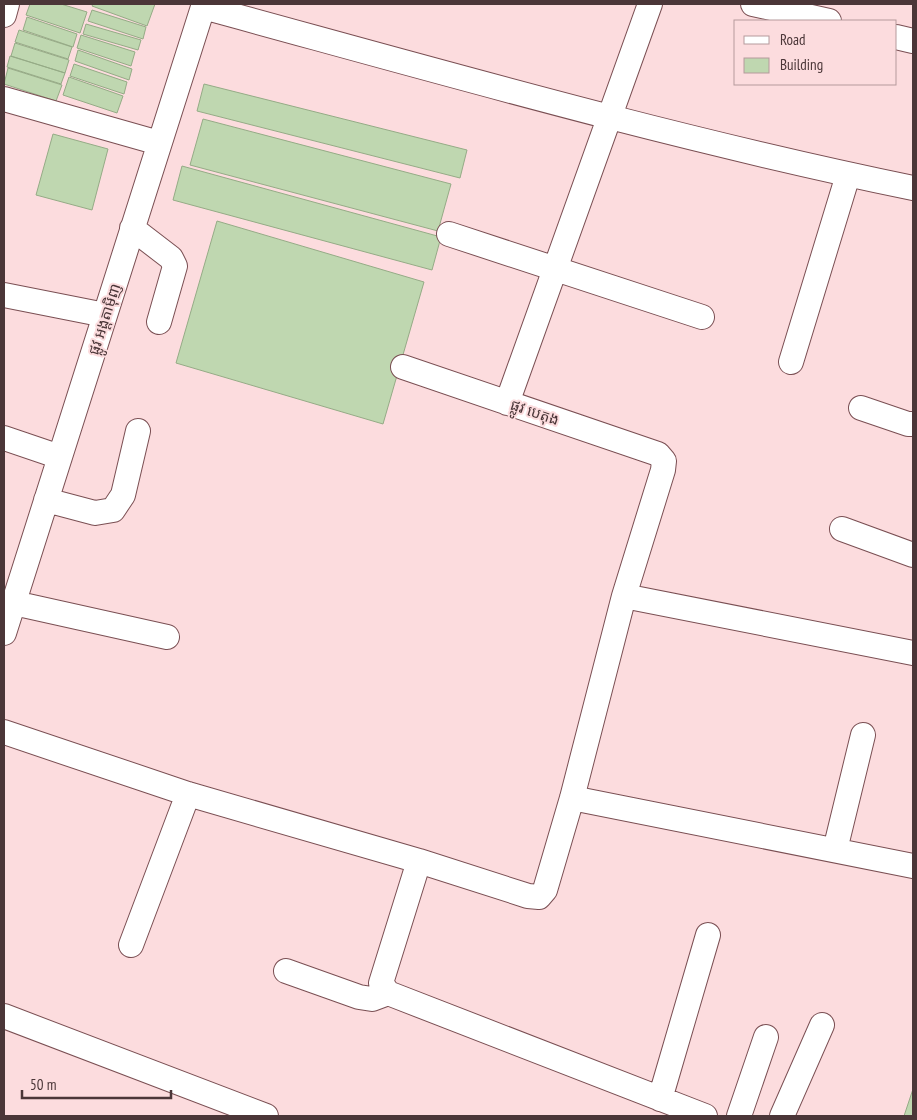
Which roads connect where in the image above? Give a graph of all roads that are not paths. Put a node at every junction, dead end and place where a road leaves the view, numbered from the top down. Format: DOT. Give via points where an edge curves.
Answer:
graph roads {
  1 [pos="7,4"];
  2 [pos="650,4"];
  3 [pos="753,4"];
  4 [pos="203,6"];
  5 [pos="4,15"];
  6 [pos="825,20"];
  7 [pos="897,37"];
  8 [pos="913,41"];
  9 [pos="4,99"];
  10 [pos="609,118"];
  11 [pos="159,143"];
  12 [pos="848,175"];
  13 [pos="913,188"];
  14 [pos="132,228"];
  15 [pos="448,234"];
  16 [pos="555,269"];
  17 [pos="4,295"];
  18 [pos="105,315"];
  19 [pos="702,317"];
  20 [pos="159,322"];
  21 [pos="791,362"];
  22 [pos="403,367"];
  23 [pos="507,402"];
  24 [pos="861,408"];
  25 [pos="913,424"];
  26 [pos="138,431"];
  27 [pos="4,438"];
  28 [pos="60,457"];
  29 [pos="46,500"];
  30 [pos="842,529"];
  31 [pos="913,555"];
  32 [pos="624,596"];
  33 [pos="7,621"];
  34 [pos="167,636"];
  35 [pos="913,653"];
  36 [pos="4,732"];
  37 [pos="863,734"];
  38 [pos="188,794"];
  39 [pos="572,798"];
  40 [pos="835,850"];
  41 [pos="419,861"];
  42 [pos="913,866"];
  43 [pos="708,935"];
  44 [pos="132,945"];
  45 [pos="286,971"];
  46 [pos="388,993"];
  47 [pos="4,1016"];
  48 [pos="822,1025"];
  49 [pos="766,1037"];
  50 [pos="660,1099"];
  51 [pos="266,1116"];
  52 [pos="706,1116"];
  53 [pos="739,1116"];
  54 [pos="782,1116"];
  1 -- 5 [label="street"];
  2 -- 10 [label="street"];
  3 -- 6 [label="street"];
  4 -- 10 [label="street"];
  4 -- 11 [label="street, ផ្លូវ អង្តតាម៉ិញ"];
  7 -- 8 [label="street"];
  9 -- 11 [label="street"];
  10 -- 12 [label="street"];
  10 -- 16 [label="street"];
  11 -- 14 [label="street, ផ្លូវ អង្តតាម៉ិញ"];
  12 -- 13 [label="street"];
  12 -- 21 [label="street"];
  14 -- 18 [label="street, ផ្លូវ អង្តតាម៉ិញ"];
  14 -- 20 [label="street" via="171,258 174,266"];
  15 -- 16 [label="street"];
  16 -- 19 [label="street"];
  16 -- 23 [label="street"];
  17 -- 18 [label="street"];
  18 -- 28 [label="street, ផ្លូវ អង្តតាម៉ិញ"];
  22 -- 23 [label="street, ផ្លូវ បេតុង"];
  23 -- 32 [label="street, ផ្លូវ បេតុង" via="658,454 664,462"];
  24 -- 25 [label="street"];
  26 -- 29 [label="street" via="123,495 113,510 95,513"];
  27 -- 28 [label="street"];
  28 -- 29 [label="street, ផ្លូវ អង្តតាម៉ិញ"];
  29 -- 33 [label="street, ផ្លូវ អង្តតាម៉ិញ"];
  30 -- 31 [label="street"];
  32 -- 35 [label="street"];
  32 -- 39 [label="street"];
  33 -- 34 [label="street"];
  36 -- 38 [label="street"];
  37 -- 40 [label="street"];
  38 -- 41 [label="street"];
  38 -- 44 [label="street"];
  39 -- 40 [label="street"];
  39 -- 41 [label="street" via="545,890 539,897"];
  40 -- 42 [label="street"];
  41 -- 46 [label="street" via="381,983"];
  43 -- 50 [label="street"];
  45 -- 46 [label="street" via="359,997 372,999"];
  46 -- 50 [label="street"];
  47 -- 51 [label="street"];
  48 -- 54 [label="street"];
  49 -- 53 [label="street"];
  50 -- 52 [label="street"];
}
